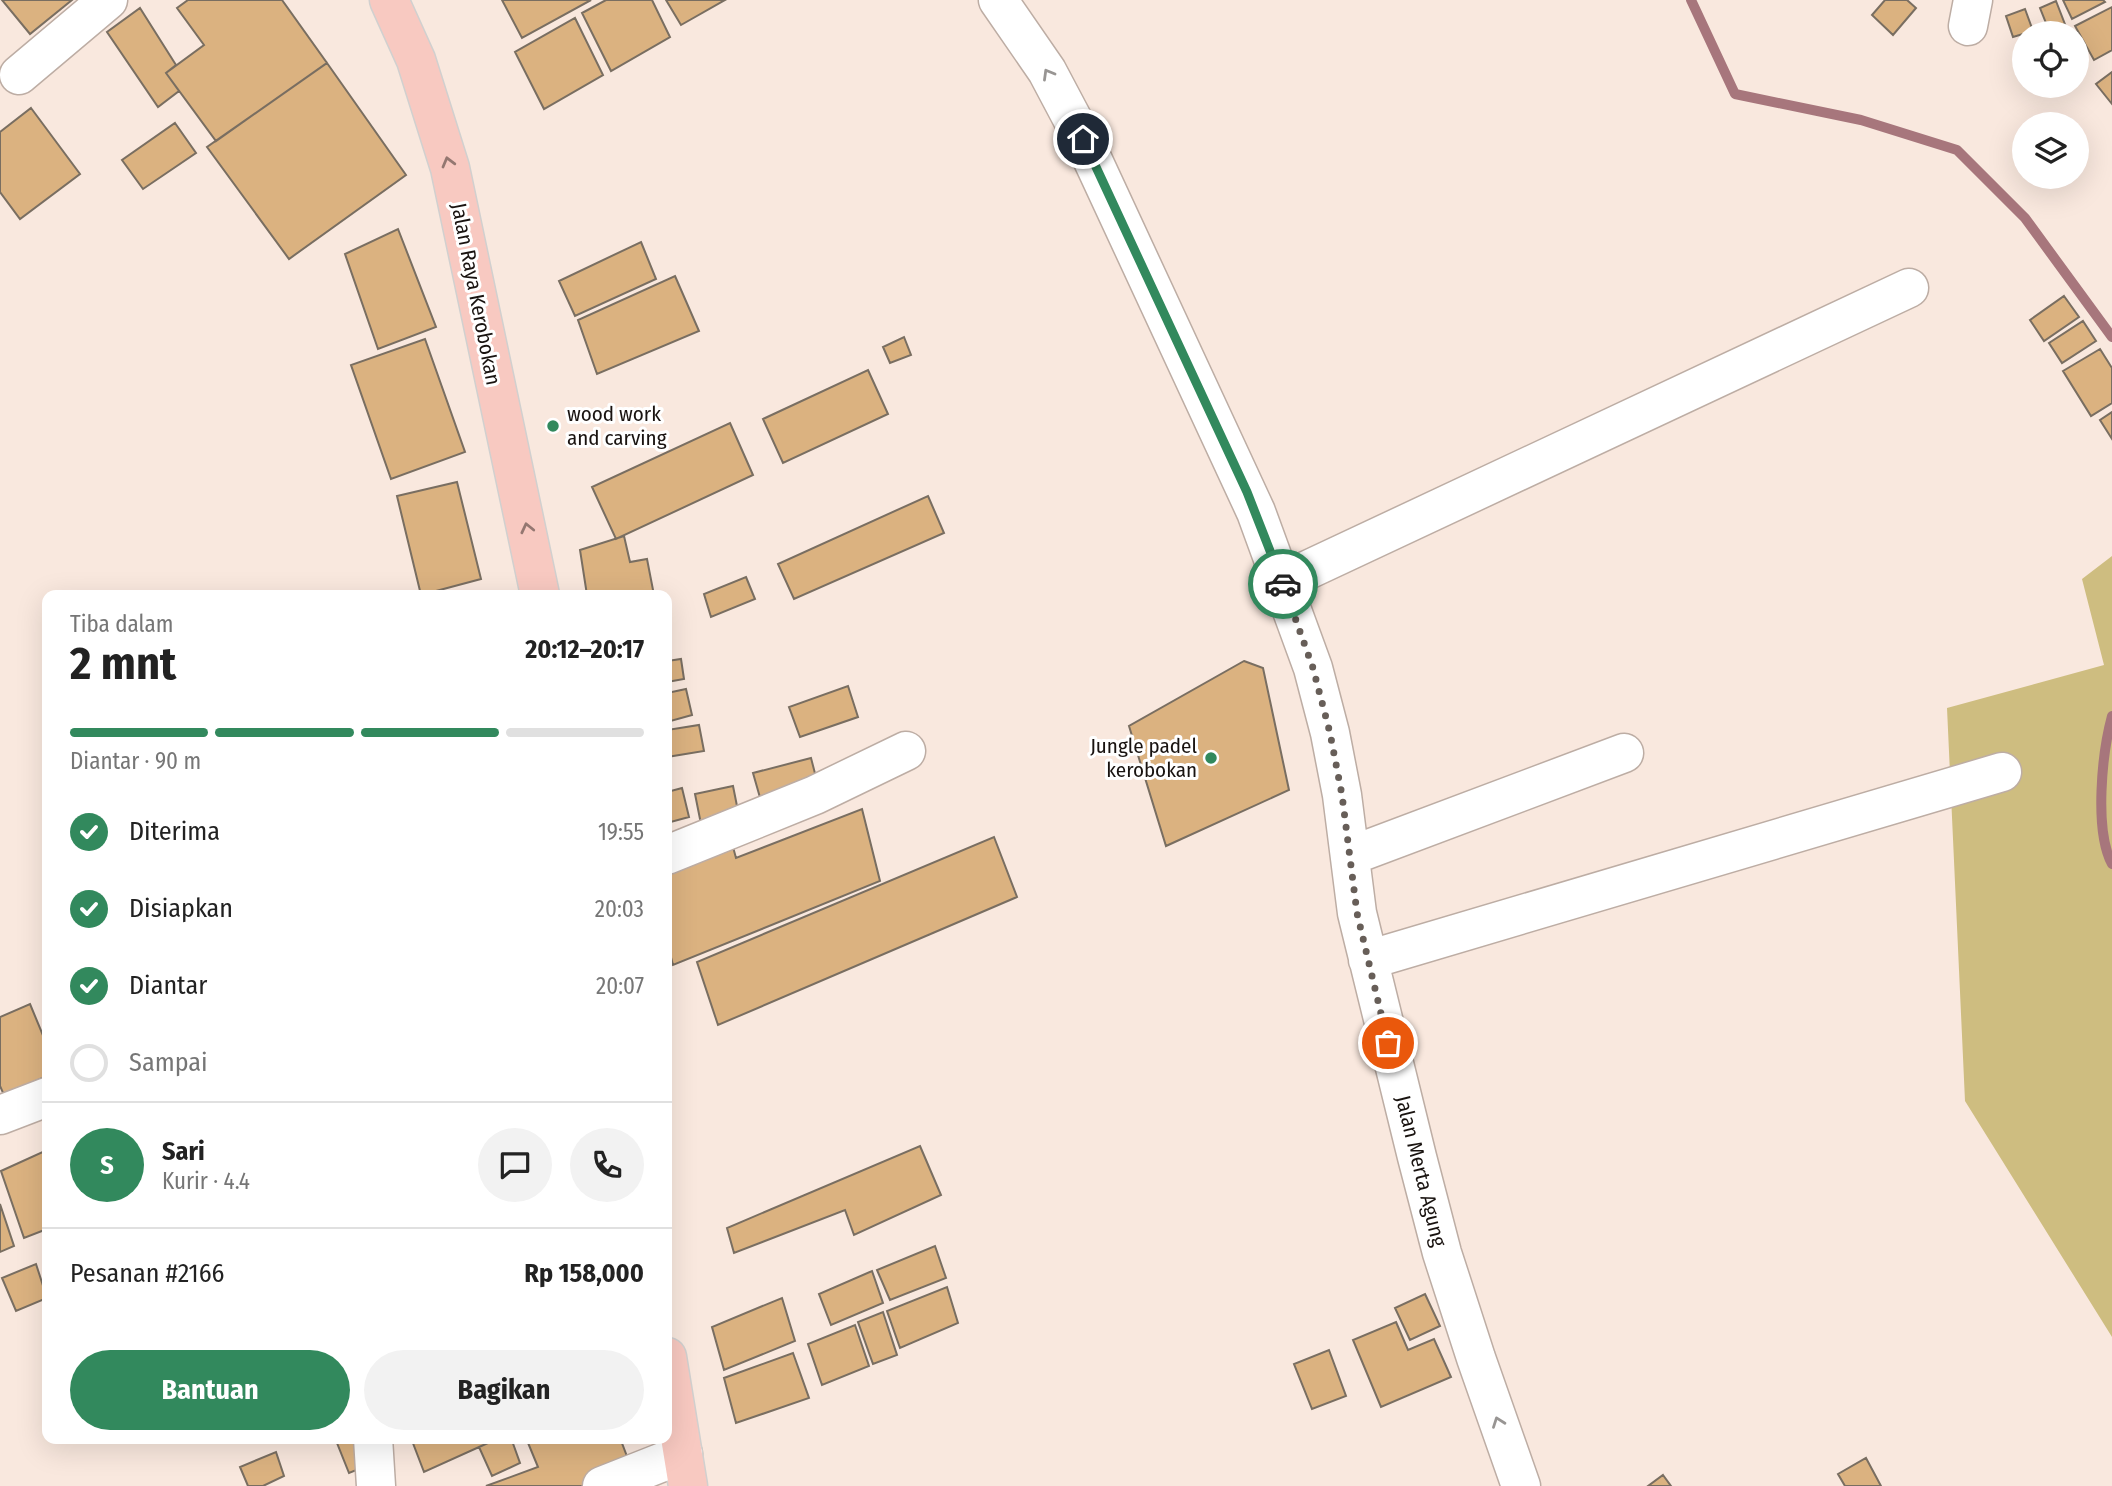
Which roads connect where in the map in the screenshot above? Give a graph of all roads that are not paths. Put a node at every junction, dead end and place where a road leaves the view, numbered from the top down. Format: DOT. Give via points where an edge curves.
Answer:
graph roads {
  1 [pos="108,0"];
  2 [pos="389,0"];
  3 [pos="998,0"];
  4 [pos="19,75"];
  5 [pos="1909,288"];
  6 [pos="1282,582"];
  7 [pos="539,590"];
  8 [pos="906,751"];
  9 [pos="1625,753"];
  10 [pos="2002,772"];
  11 [pos="672,853"];
  12 [pos="1350,856"];
  13 [pos="1368,960"];
  14 [pos="42,1099"];
  15 [pos="0,1115"];
  16 [pos="672,1388"];
  17 [pos="373,1444"];
  18 [pos="685,1470"];
  19 [pos="376,1486"];
  20 [pos="602,1486"];
  21 [pos="1521,1486"];
  1 -- 4 [label="street"];
  7 -- 2 [label="main road, Jalan Raya Kerobokan, one-way" via="450,168 416,60"];
  6 -- 3 [label="street, Jalan Merta Agung, one-way" via="1256,512 1083,139 1047,71"];
  5 -- 6 [label="street"];
  6 -- 12 [label="street, Jalan Merta Agung" via="1330,733"];
  8 -- 11 [label="street" via="815,795"];
  9 -- 12 [label="street"];
  10 -- 13 [label="street"];
  12 -- 13 [label="street, Jalan Merta Agung"];
  21 -- 13 [label="street, Jalan Merta Agung, one-way" via="1441,1252"];
  14 -- 15 [label="street"];
  16 -- 18 [label="main road"];
  17 -- 19 [label="street"];
  18 -- 20 [label="street"];
}
